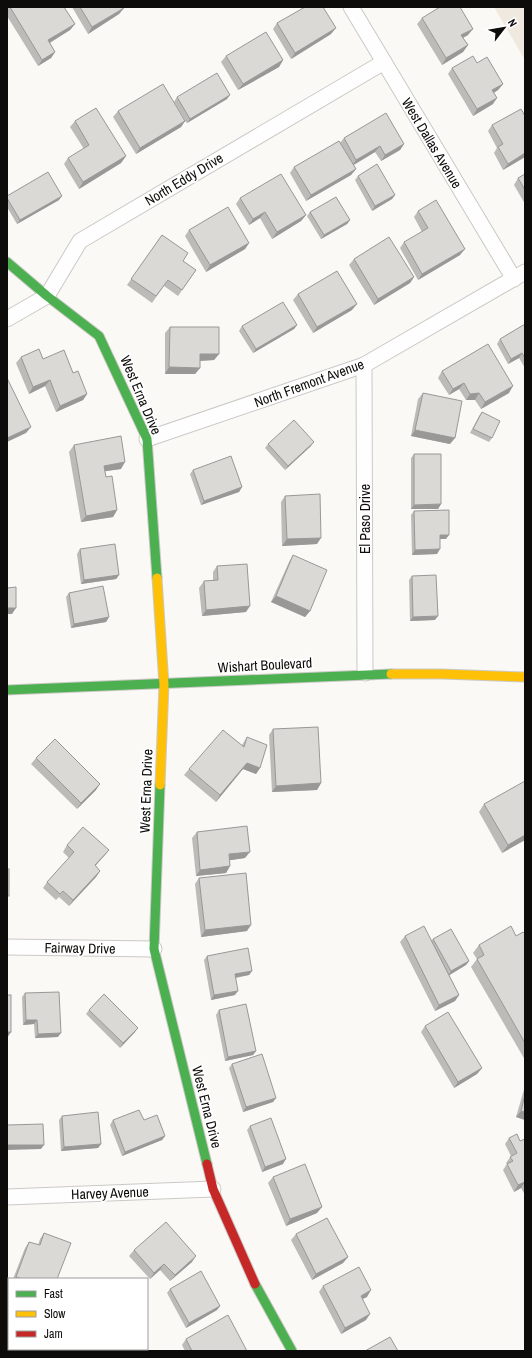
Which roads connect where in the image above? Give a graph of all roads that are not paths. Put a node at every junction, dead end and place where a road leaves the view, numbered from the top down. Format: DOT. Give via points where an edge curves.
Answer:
graph roads {
  1 [pos="351,7"];
  2 [pos="384,62"];
  3 [pos="7,262"];
  4 [pos="519,276"];
  5 [pos="47,296"];
  6 [pos="7,319"];
  7 [pos="364,365"];
  8 [pos="147,440"];
  9 [pos="365,673"];
  10 [pos="525,677"];
  11 [pos="164,685"];
  12 [pos="7,690"];
  13 [pos="7,946"];
  14 [pos="154,949"];
  15 [pos="213,1189"];
  16 [pos="7,1197"];
  17 [pos="292,1351"];
  1 -- 2 [label="street, West Dallas Avenue"];
  2 -- 4 [label="street, West Dallas Avenue"];
  2 -- 5 [label="street, North Eddy Drive" via="80,241"];
  3 -- 5 [label="street, West Erna Drive"];
  4 -- 7 [label="street, North Fremont Avenue"];
  5 -- 6 [label="street, North Eddy Drive"];
  5 -- 8 [label="street, West Erna Drive" via="99,336"];
  7 -- 8 [label="street, North Fremont Avenue"];
  7 -- 9 [label="street, El Paso Drive"];
  8 -- 11 [label="street, West Erna Drive"];
  9 -- 10 [label="street, Wishart Boulevard"];
  9 -- 11 [label="street, Wishart Boulevard"];
  11 -- 12 [label="street, Wishart Boulevard"];
  11 -- 14 [label="street, West Erna Drive"];
  13 -- 14 [label="street, Fairway Drive"];
  14 -- 15 [label="street, West Erna Drive"];
  15 -- 16 [label="street, Harvey Avenue"];
  15 -- 17 [label="street, West Erna Drive" via="249,1273"];
}
